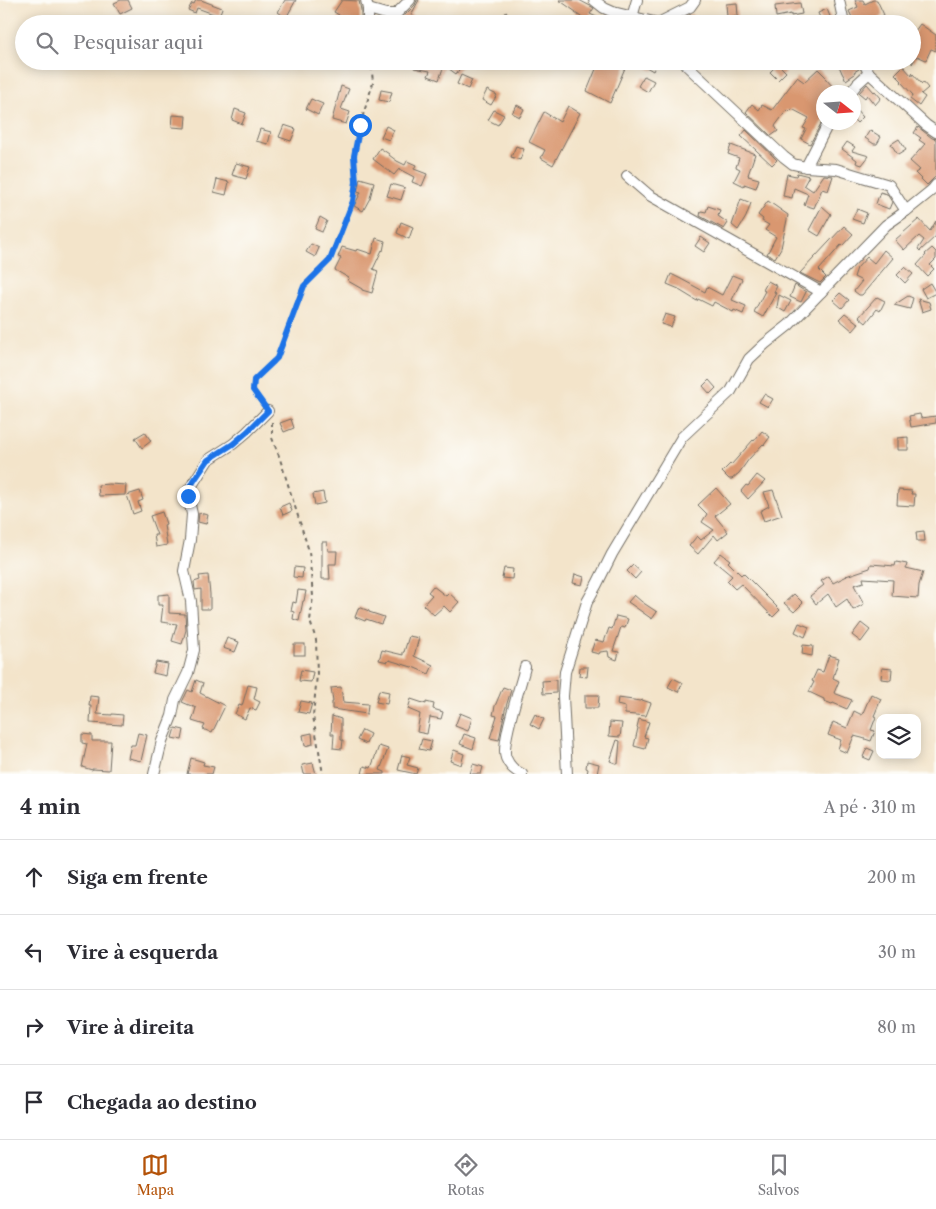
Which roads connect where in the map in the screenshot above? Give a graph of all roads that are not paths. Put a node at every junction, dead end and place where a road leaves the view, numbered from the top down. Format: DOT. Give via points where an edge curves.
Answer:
graph roads {
  1 [pos="410,0"];
  2 [pos="594,0"];
  3 [pos="637,0"];
  4 [pos="695,0"];
  5 [pos="839,0"];
  6 [pos="367,5"];
  7 [pos="626,15"];
  8 [pos="633,15"];
  9 [pos="675,15"];
  10 [pos="842,15"];
  11 [pos="691,70"];
  12 [pos="868,70"];
  13 [pos="869,73"];
  14 [pos="856,85"];
  15 [pos="825,130"];
  16 [pos="936,132"];
  17 [pos="806,167"];
  18 [pos="627,176"];
  19 [pos="936,185"];
  20 [pos="906,211"];
  21 [pos="821,292"];
  22 [pos="268,411"];
  23 [pos="525,667"];
  24 [pos="154,774"];
  25 [pos="522,774"];
  26 [pos="567,774"];
  1 -- 6 [label="street" via="396,14 386,14"];
  2 -- 7 [label="street" via="604,8"];
  3 -- 8 [label="street"];
  4 -- 9 [label="street" via="690,7"];
  5 -- 10 [label="street"];
  11 -- 17 [label="street" via="784,157 793,164"];
  12 -- 13 [label="street"];
  13 -- 14 [label="street"];
  13 -- 16 [label="street"];
  15 -- 17 [label="street"];
  17 -- 20 [label="street" via="836,169 889,185"];
  18 -- 21 [label="street" via="648,195"];
  19 -- 20 [label="street"];
  20 -- 21 [label="street" via="886,225"];
  21 -- 26 [label="street" via="749,359 731,391 682,437 612,554 587,602 565,672"];
  22 -- 24 [label="street" via="233,444 210,458 188,490 192,514 184,572 191,601 194,650 188,673 175,700"];
  23 -- 25 [label="street" via="505,742 505,756 510,767"];
}
